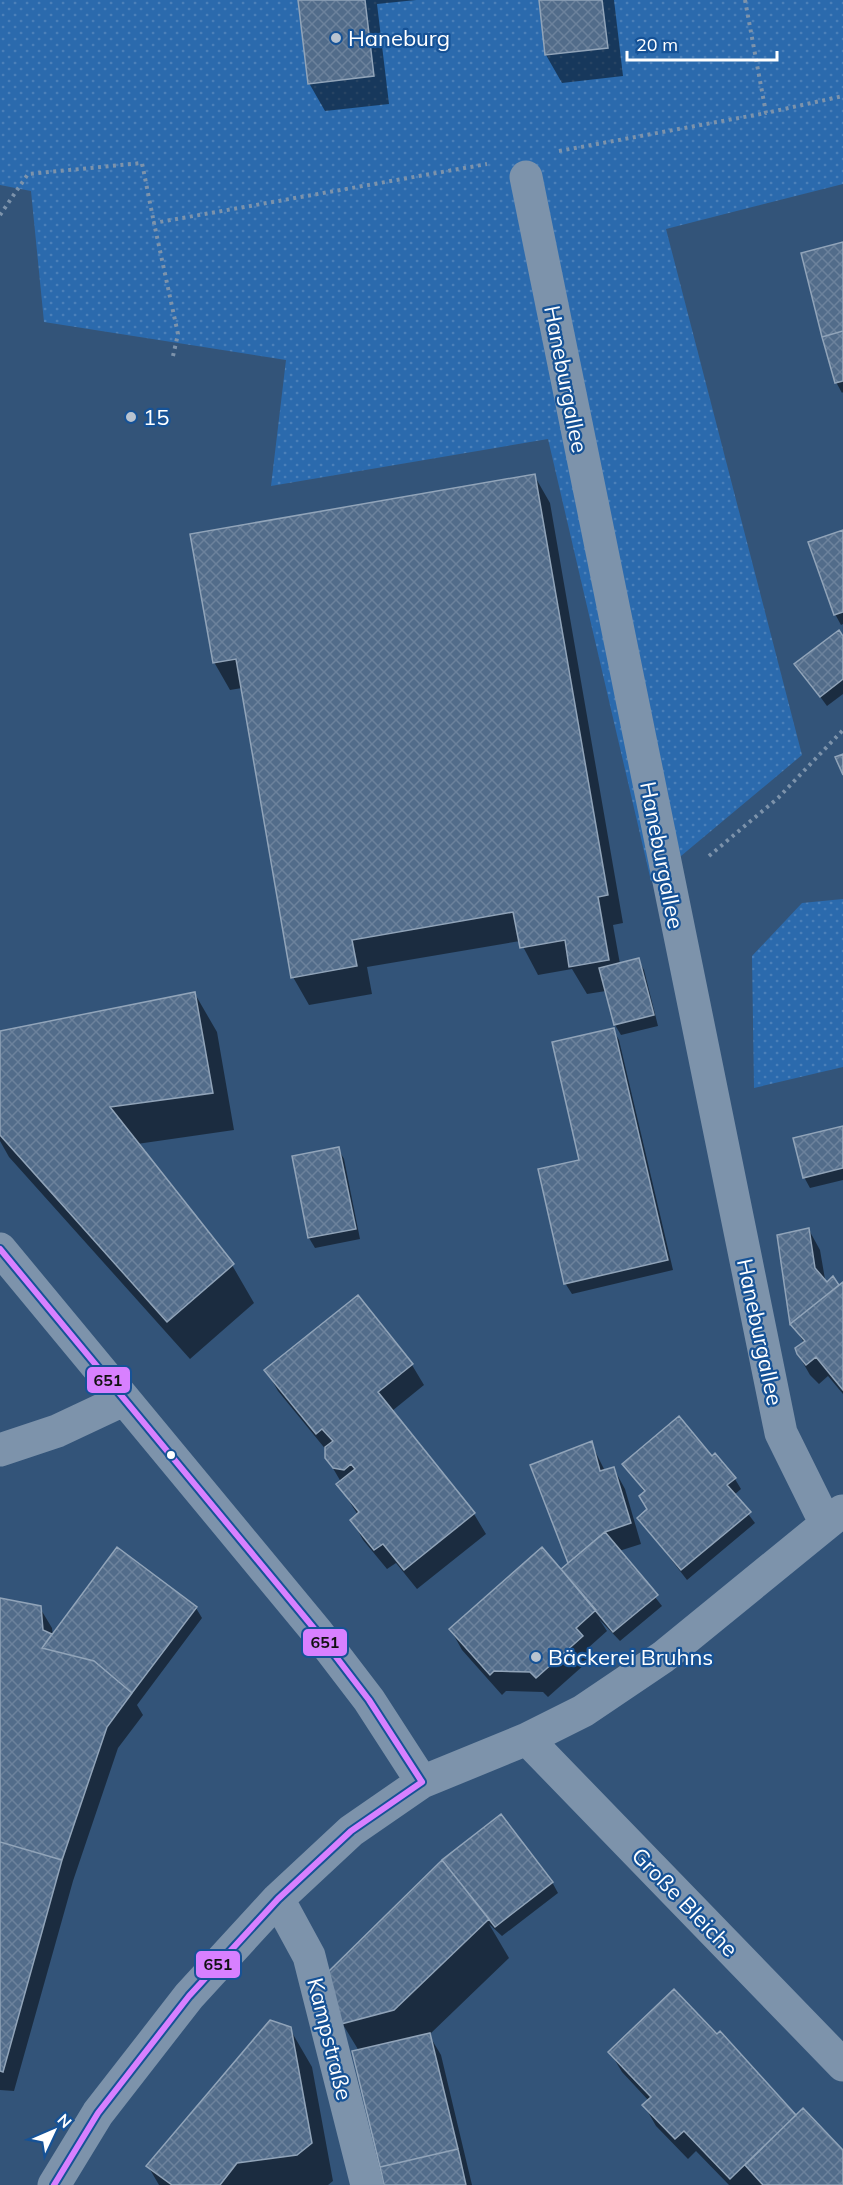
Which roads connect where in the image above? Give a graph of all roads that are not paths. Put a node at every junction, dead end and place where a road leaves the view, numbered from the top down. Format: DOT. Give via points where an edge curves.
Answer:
graph roads {
  1 [pos="526,177"];
  2 [pos="0,1249"];
  3 [pos="123,1400"];
  4 [pos="0,1450"];
  5 [pos="835,1518"];
  6 [pos="527,1739"];
  7 [pos="422,1782"];
  8 [pos="278,1899"];
  9 [pos="843,2066"];
  10 [pos="54,2185"];
  11 [pos="367,2185"];
  1 -- 5 [label="street, Haneburgallee" via="781,1433"];
  2 -- 3 [label="street"];
  3 -- 4 [label="street" via="57,1431"];
  3 -- 7 [label="street" via="317,1632 369,1700"];
  5 -- 6 [label="street" via="663,1657 583,1711"];
  6 -- 7 [label="street"];
  6 -- 9 [label="street, Große Bleiche"];
  7 -- 8 [label="street" via="351,1831"];
  8 -- 10 [label="street" via="189,1996 98,2114"];
  8 -- 11 [label="street, Kampstraße" via="309,1956"];
}
